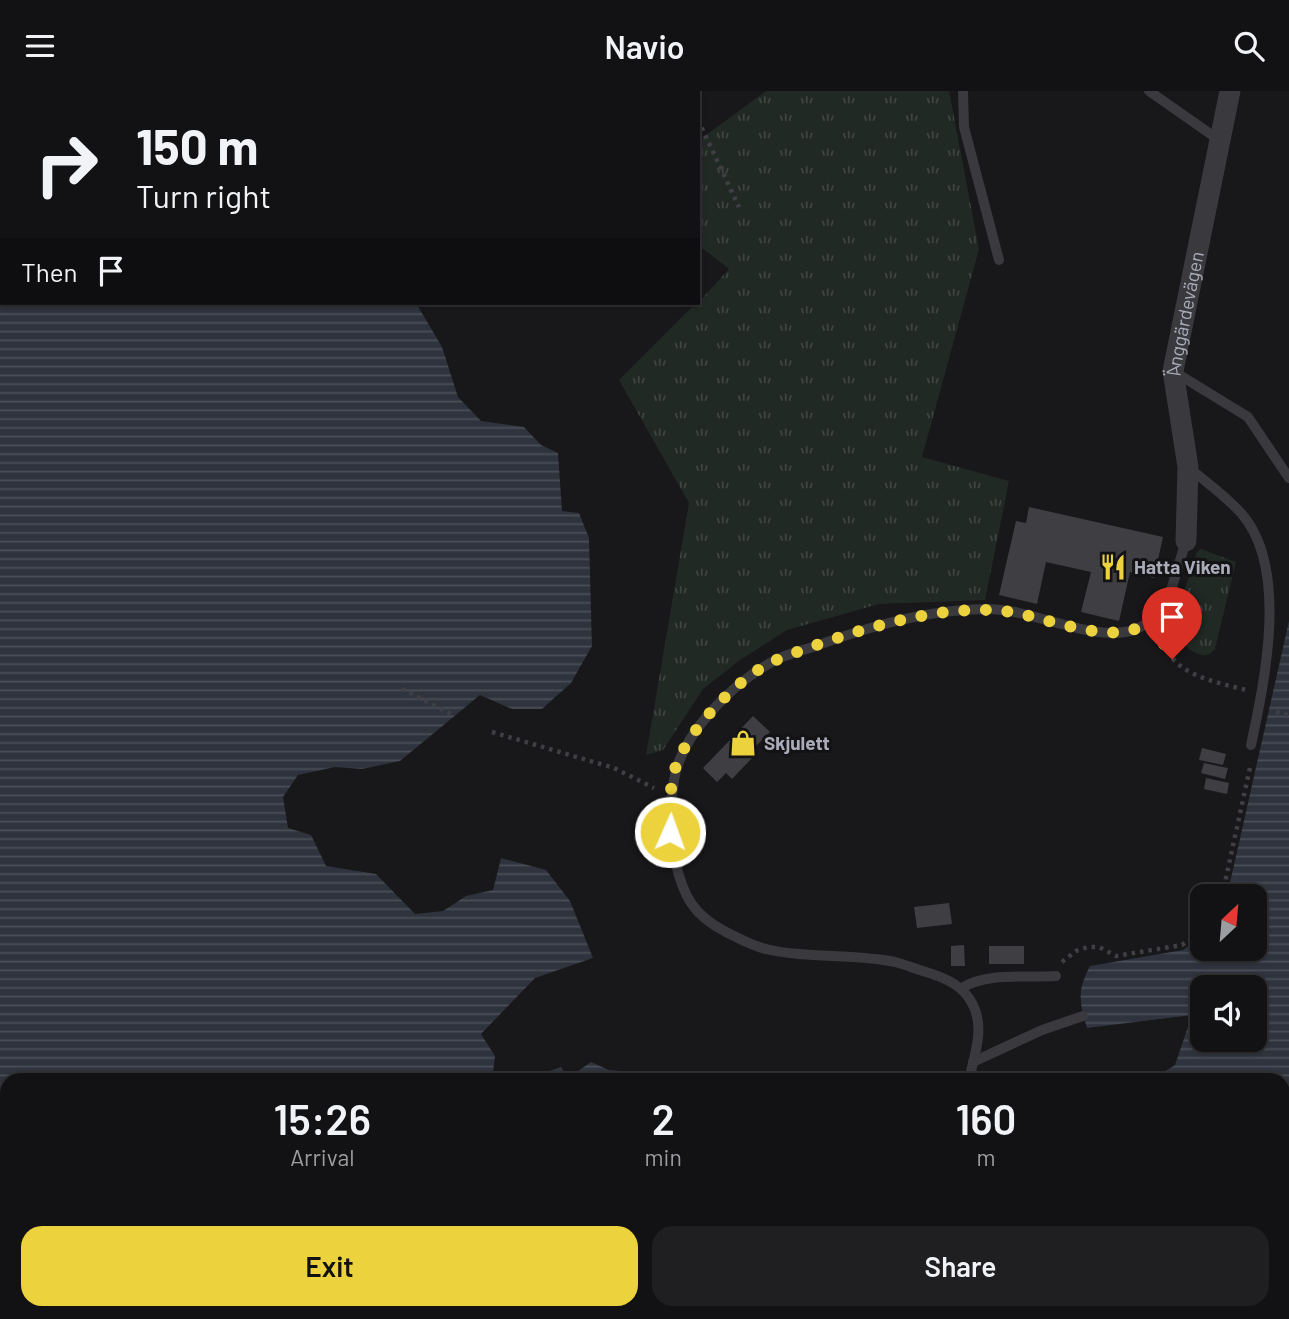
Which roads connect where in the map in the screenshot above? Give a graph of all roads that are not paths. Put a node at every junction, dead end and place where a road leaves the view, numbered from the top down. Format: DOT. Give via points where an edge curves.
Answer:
graph roads {
  1 [pos="963,91"];
  2 [pos="1149,91"];
  3 [pos="1225,93"];
  4 [pos="1219,140"];
  5 [pos="999,260"];
  6 [pos="1173,372"];
  7 [pos="1188,467"];
  8 [pos="1289,478"];
  9 [pos="1186,541"];
  10 [pos="1251,745"];
  11 [pos="1056,976"];
  12 [pos="961,988"];
  13 [pos="1083,1016"];
  14 [pos="973,1062"];
  15 [pos="971,1073"];
  1 -- 5 [label="lane" via="964,127"];
  2 -- 4 [label="lane"];
  3 -- 4 [label="street, Änggärdevägen"];
  4 -- 6 [label="street, Änggärdevägen"];
  6 -- 7 [label="street, Änggärdevägen"];
  6 -- 8 [label="lane" via="1248,417"];
  7 -- 9 [label="street, Änggärdevägen"];
  7 -- 10 [label="lane" via="1242,513 1259,539 1269,573 1269,642"];
  9 -- 12 [label="lane" via="1164,613 1133,630 1107,634 1012,610 957,611 866,627 773,661 737,686 688,743 676,768 670,832 679,878 690,904 706,922 763,949 896,962"];
  11 -- 12 [label="lane" via="986,979"];
  12 -- 14 [label="lane" via="974,1007 978,1028"];
  13 -- 14 [label="lane"];
  14 -- 15 [label="lane"];
}
